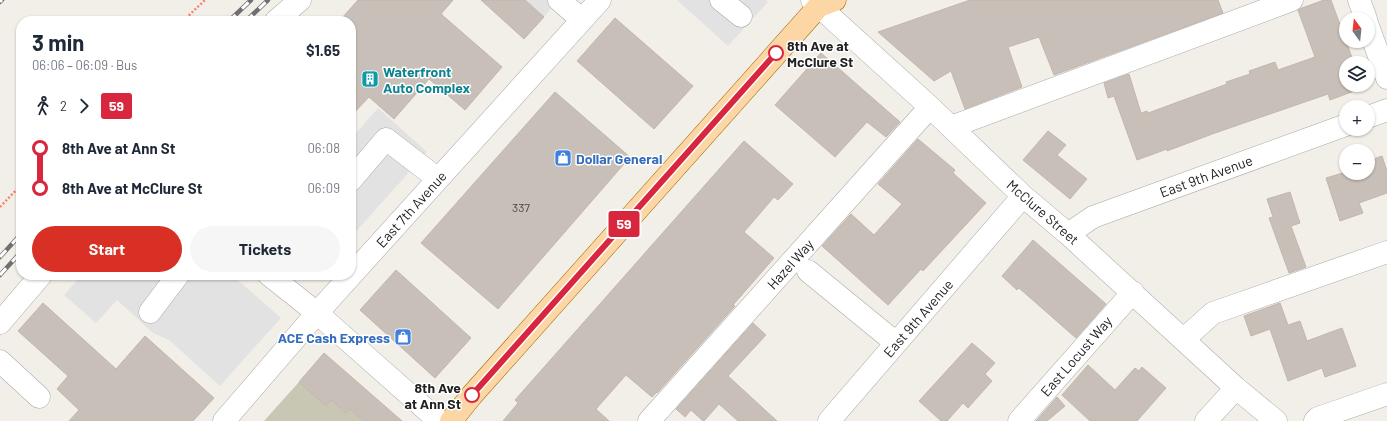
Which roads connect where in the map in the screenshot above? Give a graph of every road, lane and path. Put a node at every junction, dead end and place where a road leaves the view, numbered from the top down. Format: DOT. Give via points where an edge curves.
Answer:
graph roads {
  1 [pos="205,0"];
  2 [pos="300,0"];
  3 [pos="559,0"];
  4 [pos="600,0"];
  5 [pos="721,0"];
  6 [pos="1292,0"];
  7 [pos="1359,0"];
  8 [pos="822,2"];
  9 [pos="1363,12"];
  10 [pos="188,16"];
  11 [pos="282,16"];
  12 [pos="741,16"];
  13 [pos="582,20"];
  14 [pos="1375,45"];
  15 [pos="1387,78"];
  16 [pos="930,107"];
  17 [pos="1387,110"];
  18 [pos="1375,114"];
  19 [pos="951,127"];
  20 [pos="1339,128"];
  21 [pos="356,174"];
  22 [pos="438,179"];
  23 [pos="16,190"];
  24 [pos="1023,196"];
  25 [pos="0,207"];
  26 [pos="1068,234"];
  27 [pos="1387,252"];
  28 [pos="356,269"];
  29 [pos="808,271"];
  30 [pos="37,280"];
  31 [pos="174,280"];
  32 [pos="275,280"];
  33 [pos="346,280"];
  34 [pos="1133,292"];
  35 [pos="150,312"];
  36 [pos="316,313"];
  37 [pos="0,323"];
  38 [pos="1184,339"];
  39 [pos="896,343"];
  40 [pos="0,360"];
  41 [pos="1236,388"];
  42 [pos="1387,394"];
  43 [pos="40,397"];
  44 [pos="224,421"];
  45 [pos="439,421"];
  46 [pos="451,421"];
  47 [pos="649,421"];
  48 [pos="829,421"];
  49 [pos="1019,421"];
  50 [pos="1206,421"];
  51 [pos="1276,421"];
  52 [pos="1315,421"];
  1 -- 10 [label="path"];
  2 -- 11 [label="street"];
  3 -- 13 [label="street"];
  4 -- 13 [label="street, East 7th Avenue"];
  5 -- 12 [label="street"];
  6 -- 19 [label="street"];
  7 -- 9 [label="street"];
  8 -- 16 [label="street, McClure Street"];
  8 -- 46 [label="main road"];
  13 -- 22 [label="street, East 7th Avenue"];
  14 -- 15 [label="street"];
  16 -- 19 [label="street, McClure Street"];
  16 -- 47 [label="street, Hazel Way"];
  17 -- 18 [label="street"];
  19 -- 24 [label="street, McClure Street"];
  20 -- 26 [label="street, East 9th Avenue" via="1093,217"];
  21 -- 22 [label="street" via="386,139"];
  22 -- 28 [label="street, East 7th Avenue"];
  23 -- 25 [label="path"];
  24 -- 26 [label="street, McClure Street"];
  24 -- 39 [label="street, East 9th Avenue"];
  26 -- 34 [label="street, McClure Street"];
  27 -- 38 [label="street" via="1213,313"];
  29 -- 39 [label="street"];
  30 -- 37 [label="street"];
  31 -- 35 [label="street"];
  32 -- 36 [label="street"];
  33 -- 36 [label="street, East 7th Avenue"];
  34 -- 38 [label="street, McClure Street"];
  34 -- 49 [label="street, East Locust Way"];
  36 -- 44 [label="street, East 7th Avenue"];
  36 -- 45 [label="street"];
  38 -- 41 [label="street, McClure Street"];
  39 -- 48 [label="street, East 9th Avenue"];
  40 -- 43 [label="street"];
  41 -- 50 [label="street"];
  41 -- 51 [label="street, McClure Street"];
  42 -- 52 [label="street"];
}
